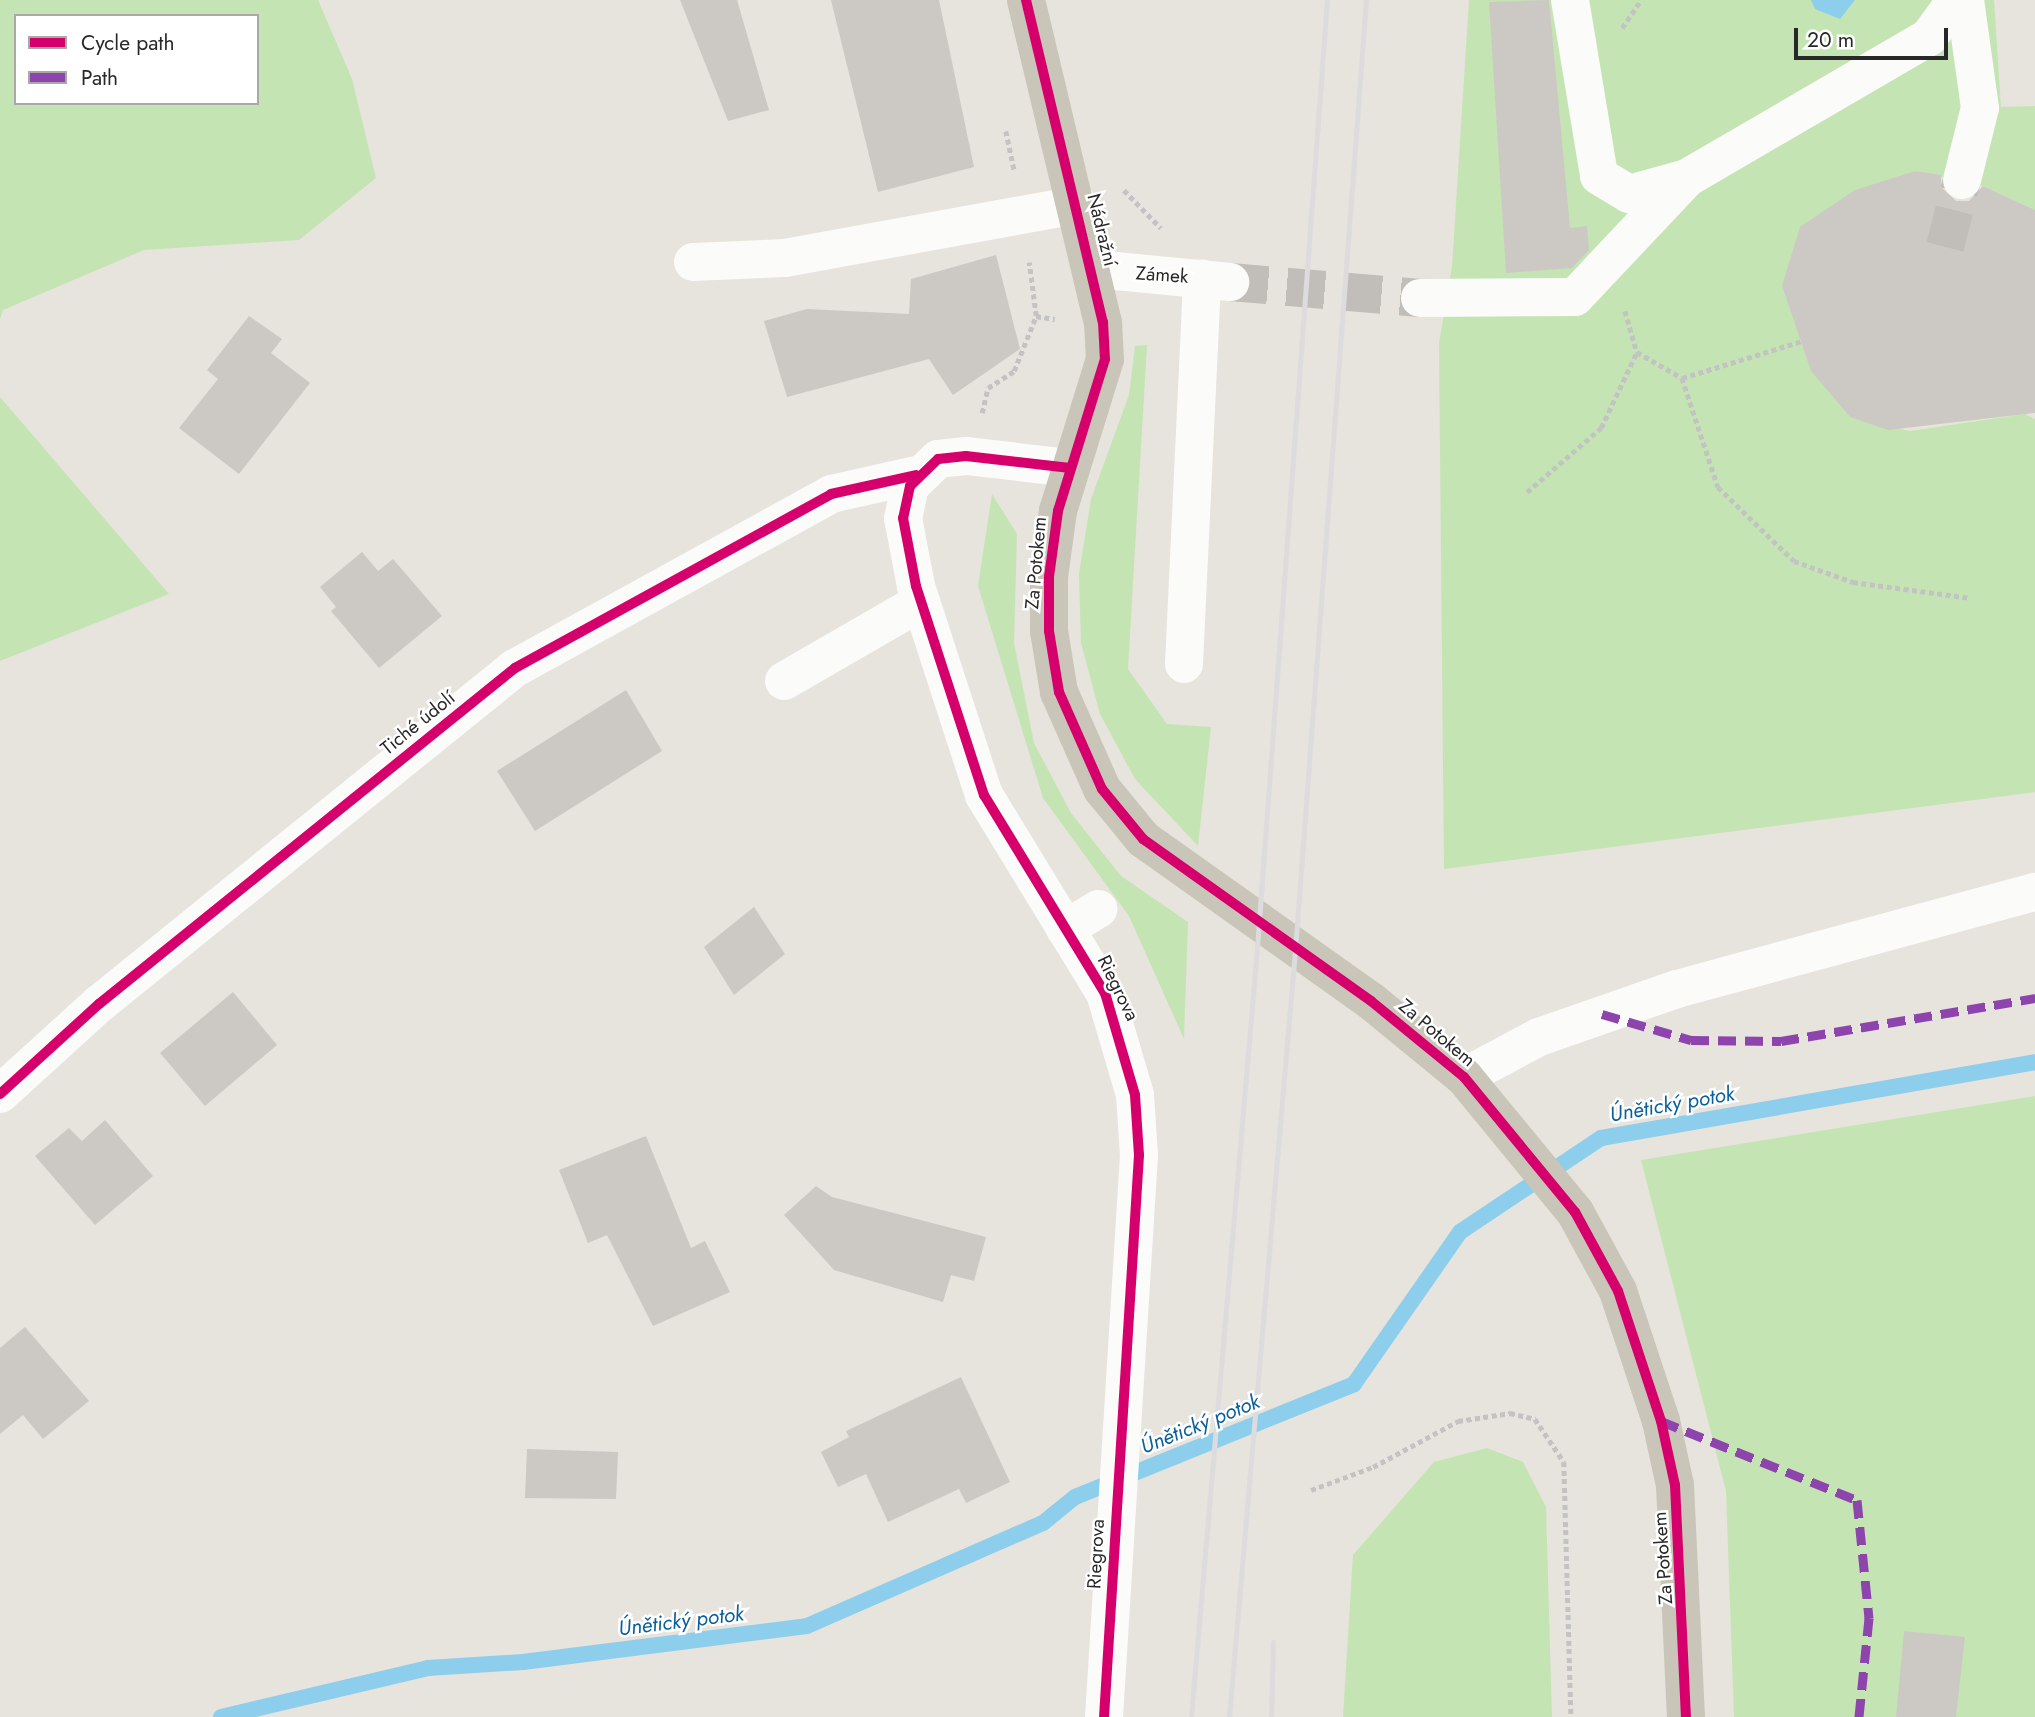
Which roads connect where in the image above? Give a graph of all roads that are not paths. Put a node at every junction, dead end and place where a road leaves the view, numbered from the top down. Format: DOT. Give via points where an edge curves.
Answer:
graph roads {
  1 [pos="1026,0"];
  2 [pos="1570,0"];
  3 [pos="1956,0"];
  4 [pos="1965,0"];
  5 [pos="1687,178"];
  6 [pos="1962,180"];
  7 [pos="1078,205"];
  8 [pos="693,262"];
  9 [pos="1095,269"];
  10 [pos="1420,298"];
  11 [pos="1070,468"];
  12 [pos="916,475"];
  13 [pos="921,602"];
  14 [pos="1184,664"];
  15 [pos="784,681"];
  16 [pos="2035,892"];
  17 [pos="1098,909"];
  18 [pos="1065,929"];
  19 [pos="1464,1077"];
  20 [pos="0,1094"];
  21 [pos="1104,1717"];
  22 [pos="1686,1717"];
  1 -- 7 [label="main road, Nádražní"];
  2 -- 5 [label="street" via="1599,176 1629,194"];
  3 -- 5 [label="street" via="1930,37"];
  4 -- 6 [label="street" via="1980,108"];
  5 -- 10 [label="street" via="1575,297"];
  7 -- 8 [label="street" via="785,258"];
  7 -- 9 [label="main road, Nádražní"];
  9 -- 11 [label="main road, Nádražní" via="1104,359"];
  9 -- 14 [label="street, Zámek" via="1216,280"];
  11 -- 12 [label="street" via="965,456 938,459"];
  11 -- 19 [label="main road, Za Potokem" via="1056,524 1049,631 1059,692 1102,789 1153,847 1371,1001"];
  12 -- 13 [label="street, Riegrova" via="903,518"];
  12 -- 20 [label="street, Tiché údolí" via="831,494 515,667 99,1004"];
  13 -- 15 [label="street"];
  13 -- 18 [label="street, Riegrova" via="986,801"];
  16 -- 19 [label="street" via="1677,989 1538,1037"];
  17 -- 18 [label="street"];
  18 -- 21 [label="street, Riegrova" via="1116,1018 1139,1126"];
  19 -- 22 [label="main road, Za Potokem" via="1576,1212 1629,1316 1675,1485"];
}
